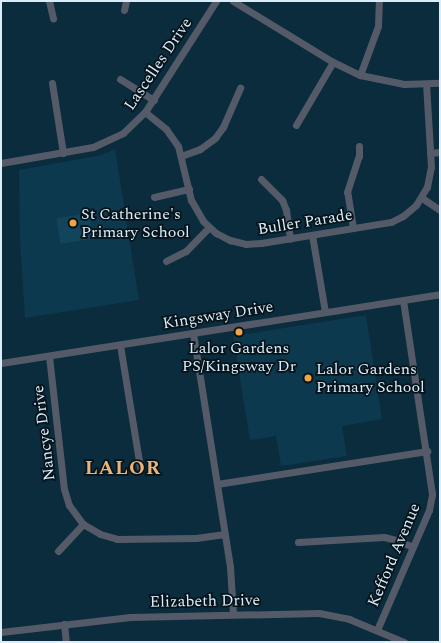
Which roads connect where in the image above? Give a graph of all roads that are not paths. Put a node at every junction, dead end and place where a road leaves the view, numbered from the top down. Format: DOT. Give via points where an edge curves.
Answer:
graph roads {
  1 [pos="49,1"];
  2 [pos="126,1"];
  3 [pos="216,1"];
  4 [pos="233,1"];
  5 [pos="378,1"];
  6 [pos="124,10"];
  7 [pos="53,19"];
  8 [pos="333,62"];
  9 [pos="360,75"];
  10 [pos="120,79"];
  11 [pos="52,83"];
  12 [pos="440,83"];
  13 [pos="426,84"];
  14 [pos="240,88"];
  15 [pos="154,100"];
  16 [pos="145,112"];
  17 [pos="296,125"];
  18 [pos="359,146"];
  19 [pos="440,152"];
  20 [pos="63,153"];
  21 [pos="430,153"];
  22 [pos="181,156"];
  23 [pos="1,163"];
  24 [pos="260,180"];
  25 [pos="188,189"];
  26 [pos="154,197"];
  27 [pos="422,198"];
  28 [pos="440,210"];
  29 [pos="209,227"];
  30 [pos="353,228"];
  31 [pos="312,235"];
  32 [pos="290,239"];
  33 [pos="166,261"];
  34 [pos="440,294"];
  35 [pos="403,300"];
  36 [pos="325,312"];
  37 [pos="193,333"];
  38 [pos="120,345"];
  39 [pos="49,356"];
  40 [pos="1,363"];
  41 [pos="427,451"];
  42 [pos="140,467"];
  43 [pos="217,484"];
  44 [pos="83,524"];
  45 [pos="225,534"];
  46 [pos="298,542"];
  47 [pos="413,547"];
  48 [pos="58,550"];
  49 [pos="233,614"];
  50 [pos="64,624"];
  51 [pos="377,630"];
  52 [pos="1,632"];
  53 [pos="66,642"];
  54 [pos="404,642"];
  1 -- 7 [label="street"];
  2 -- 6 [label="street"];
  3 -- 15 [label="street, Lascelles Drive"];
  4 -- 8 [label="street"];
  5 -- 9 [label="street" via="377,30"];
  8 -- 9 [label="street"];
  8 -- 17 [label="street"];
  9 -- 13 [label="street" via="391,83"];
  10 -- 15 [label="street"];
  11 -- 20 [label="street"];
  12 -- 13 [label="street"];
  13 -- 21 [label="street, Buller Parade"];
  14 -- 22 [label="street" via="223,127 215,138 200,150"];
  15 -- 16 [label="street, Lascelles Drive"];
  16 -- 20 [label="street, Lascelles Drive" via="130,128 114,139 93,148"];
  16 -- 22 [label="street, Buller Parade" via="166,129 178,146"];
  18 -- 30 [label="street" via="359,156 347,192"];
  19 -- 21 [label="street"];
  20 -- 23 [label="street, Lascelles Drive"];
  21 -- 27 [label="street, Buller Parade" via="430,174"];
  22 -- 25 [label="street, Buller Parade"];
  24 -- 32 [label="street" via="282,200"];
  25 -- 26 [label="street"];
  25 -- 29 [label="street, Buller Parade" via="197,212"];
  27 -- 28 [label="street"];
  27 -- 30 [label="street, Buller Parade" via="410,211 396,220"];
  29 -- 32 [label="street, Buller Parade" via="222,237 246,244"];
  29 -- 33 [label="street" via="186,251"];
  30 -- 31 [label="street, Buller Parade"];
  31 -- 32 [label="street, Buller Parade"];
  31 -- 36 [label="street"];
  34 -- 35 [label="street, Kingsway Drive"];
  35 -- 36 [label="street, Kingsway Drive"];
  35 -- 41 [label="street, Kefford Avenue"];
  36 -- 37 [label="street, Kingsway Drive"];
  37 -- 38 [label="street, Kingsway Drive"];
  37 -- 43 [label="street"];
  38 -- 39 [label="street, Kingsway Drive"];
  38 -- 42 [label="street"];
  39 -- 40 [label="street, Kingsway Drive"];
  39 -- 44 [label="street, Nancye Drive" via="64,490 69,505"];
  41 -- 43 [label="street"];
  41 -- 47 [label="street, Kefford Avenue" via="432,501"];
  43 -- 45 [label="street"];
  44 -- 45 [label="street, Nancye Drive" via="100,534 117,539 196,538"];
  44 -- 48 [label="street"];
  45 -- 49 [label="street" via="232,576"];
  46 -- 47 [label="street" via="384,537"];
  47 -- 51 [label="street, Kefford Avenue"];
  49 -- 50 [label="street, Elizabeth Drive" via="143,616"];
  49 -- 51 [label="street, Elizabeth Drive" via="326,614 349,619"];
  50 -- 52 [label="street, Elizabeth Drive"];
  50 -- 53 [label="street"];
  51 -- 54 [label="street, Elizabeth Drive"];
}
